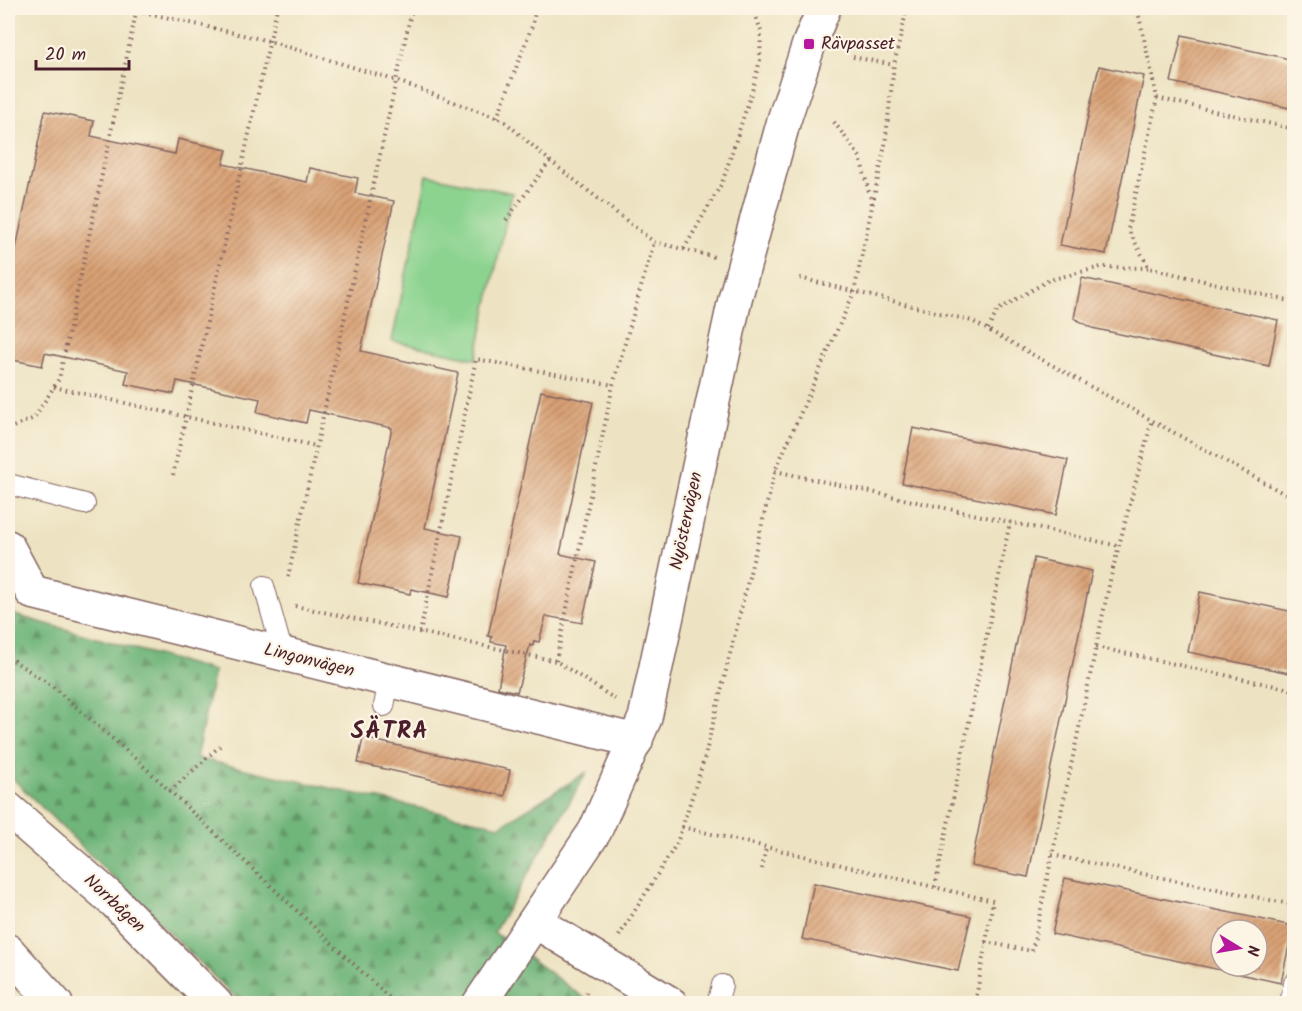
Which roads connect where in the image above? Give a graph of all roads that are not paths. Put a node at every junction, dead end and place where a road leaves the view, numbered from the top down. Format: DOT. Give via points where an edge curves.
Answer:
graph roads {
  1 [pos="824,8"];
  2 [pos="8,484"];
  3 [pos="85,504"];
  4 [pos="8,547"];
  5 [pos="264,586"];
  6 [pos="279,642"];
  7 [pos="640,730"];
  8 [pos="8,809"];
  9 [pos="536,922"];
  10 [pos="8,951"];
  11 [pos="1294,983"];
  12 [pos="56,1004"];
  13 [pos="216,1004"];
  14 [pos="479,1004"];
  15 [pos="671,1004"];
  16 [pos="1290,1004"];
  1 -- 7 [label="street, Nyöstervägen" via="784,120 735,299"];
  2 -- 3 [label="lane"];
  4 -- 6 [label="street, Lingonvägen" via="32,592"];
  5 -- 6 [label="lane"];
  6 -- 7 [label="street, Lingonvägen" via="386,693"];
  7 -- 9 [label="street, Nyöstervägen" via="595,831"];
  8 -- 13 [label="street, Norrbågen" via="115,902"];
  9 -- 14 [label="street, Nyöstervägen"];
  9 -- 15 [label="street"];
  10 -- 12 [label="street"];
  11 -- 16 [label="lane"];
}
